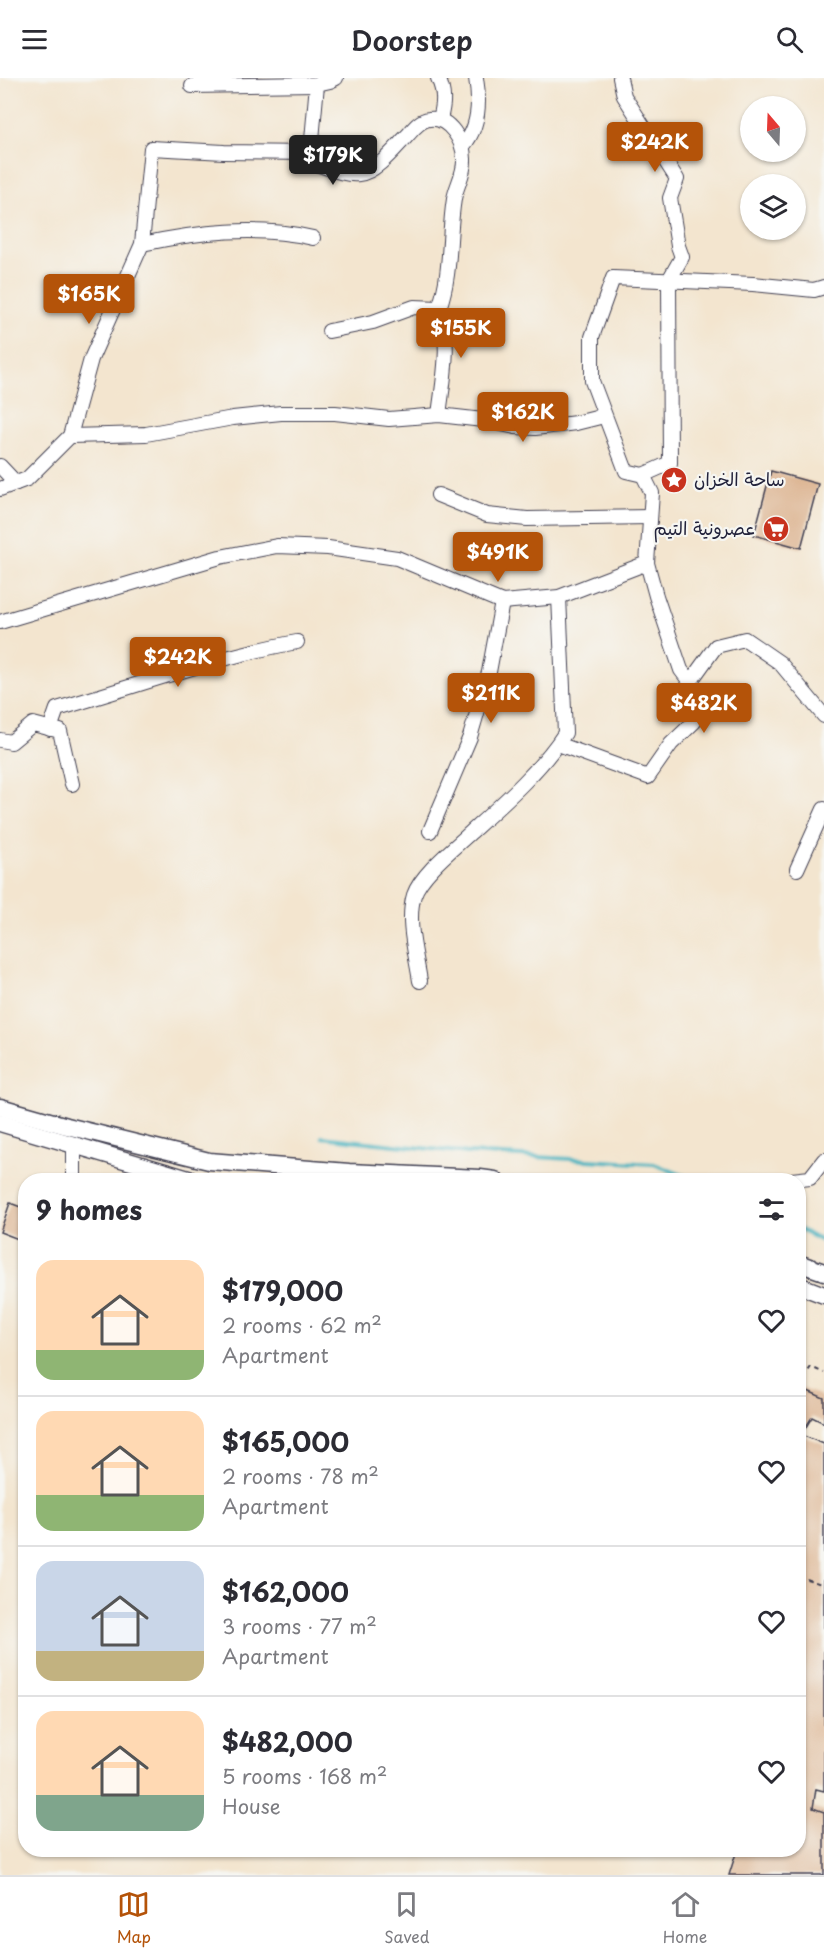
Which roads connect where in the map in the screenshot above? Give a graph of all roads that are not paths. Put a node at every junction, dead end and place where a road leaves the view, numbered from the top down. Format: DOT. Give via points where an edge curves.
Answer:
graph roads {
  1 [pos="336,78"];
  2 [pos="438,78"];
  3 [pos="476,78"];
  4 [pos="620,78"];
  5 [pos="288,81"];
  6 [pos="317,84"];
  7 [pos="192,86"];
  8 [pos="440,119"];
  9 [pos="462,146"];
  10 [pos="310,153"];
  11 [pos="313,238"];
  12 [pos="142,244"];
  13 [pos="669,280"];
  14 [pos="824,287"];
  15 [pos="439,308"];
  16 [pos="328,331"];
  17 [pos="439,415"];
  18 [pos="604,416"];
  19 [pos="70,436"];
  20 [pos="0,466"];
  21 [pos="643,475"];
  22 [pos="16,483"];
  23 [pos="0,489"];
  24 [pos="438,495"];
  25 [pos="650,517"];
  26 [pos="647,563"];
  27 [pos="559,597"];
  28 [pos="502,602"];
  29 [pos="0,622"];
  30 [pos="297,642"];
  31 [pos="690,682"];
  32 [pos="824,716"];
  33 [pos="50,729"];
  34 [pos="0,740"];
  35 [pos="558,744"];
  36 [pos="72,784"];
  37 [pos="824,809"];
  38 [pos="430,831"];
  39 [pos="798,869"];
  40 [pos="420,981"];
  41 [pos="0,1107"];
  42 [pos="0,1123"];
  43 [pos="74,1145"];
  44 [pos="824,1160"];
  45 [pos="74,1173"];
  46 [pos="168,1173"];
  47 [pos="371,1173"];
  48 [pos="806,1178"];
  49 [pos="806,1266"];
  50 [pos="824,1272"];
  51 [pos="806,1288"];
  52 [pos="824,1295"];
  1 -- 6 [label="street"];
  2 -- 8 [label="street" via="444,102"];
  3 -- 9 [label="street" via="477,120"];
  4 -- 13 [label="street" via="624,96 677,179 670,198 682,257"];
  5 -- 6 [label="street"];
  5 -- 7 [label="street"];
  6 -- 10 [label="street"];
  8 -- 9 [label="street" via="454,131"];
  8 -- 10 [label="street" via="418,123 387,157 369,172 358,175 310,162"];
  9 -- 15 [label="street" via="465,161 454,197 446,290"];
  10 -- 12 [label="street" via="152,148"];
  11 -- 12 [label="street" via="247,231 174,237"];
  12 -- 19 [label="street" via="91,359"];
  13 -- 14 [label="street" via="814,290"];
  13 -- 18 [label="street" via="613,278 592,337 592,381"];
  13 -- 21 [label="street" via="670,463"];
  15 -- 16 [label="street" via="414,306 373,322"];
  15 -- 17 [label="street" via="446,353"];
  17 -- 18 [label="street" via="536,428"];
  17 -- 19 [label="street" via="389,419 281,413 146,434"];
  18 -- 21 [label="street" via="626,471"];
  19 -- 22 [label="street" via="27,479"];
  20 -- 22 [label="street"];
  21 -- 25 [label="street" via="652,493"];
  22 -- 23 [label="street"];
  24 -- 25 [label="street" via="487,515 527,519"];
  25 -- 26 [label="street"];
  26 -- 27 [label="street"];
  26 -- 31 [label="street" via="681,670"];
  27 -- 28 [label="street"];
  27 -- 35 [label="street" via="565,734"];
  28 -- 29 [label="street" via="397,558 328,548 277,546 210,560"];
  28 -- 38 [label="street" via="489,672 470,737"];
  30 -- 33 [label="street" via="186,669 57,709"];
  31 -- 32 [label="street" via="716,646 745,639 780,663"];
  31 -- 35 [label="street" via="697,706 694,722 671,744 648,777"];
  33 -- 34 [label="street" via="33,724 11,742"];
  33 -- 36 [label="street" via="60,731"];
  35 -- 40 [label="street" via="429,871 415,894 411,927"];
  37 -- 39 [label="street"];
  41 -- 47 [label="main road" via="209,1161"];
  42 -- 43 [label="main road"];
  43 -- 45 [label="street"];
  43 -- 46 [label="main road"];
  44 -- 48 [label="street"];
  49 -- 50 [label="main road"];
  51 -- 52 [label="main road"];
}
